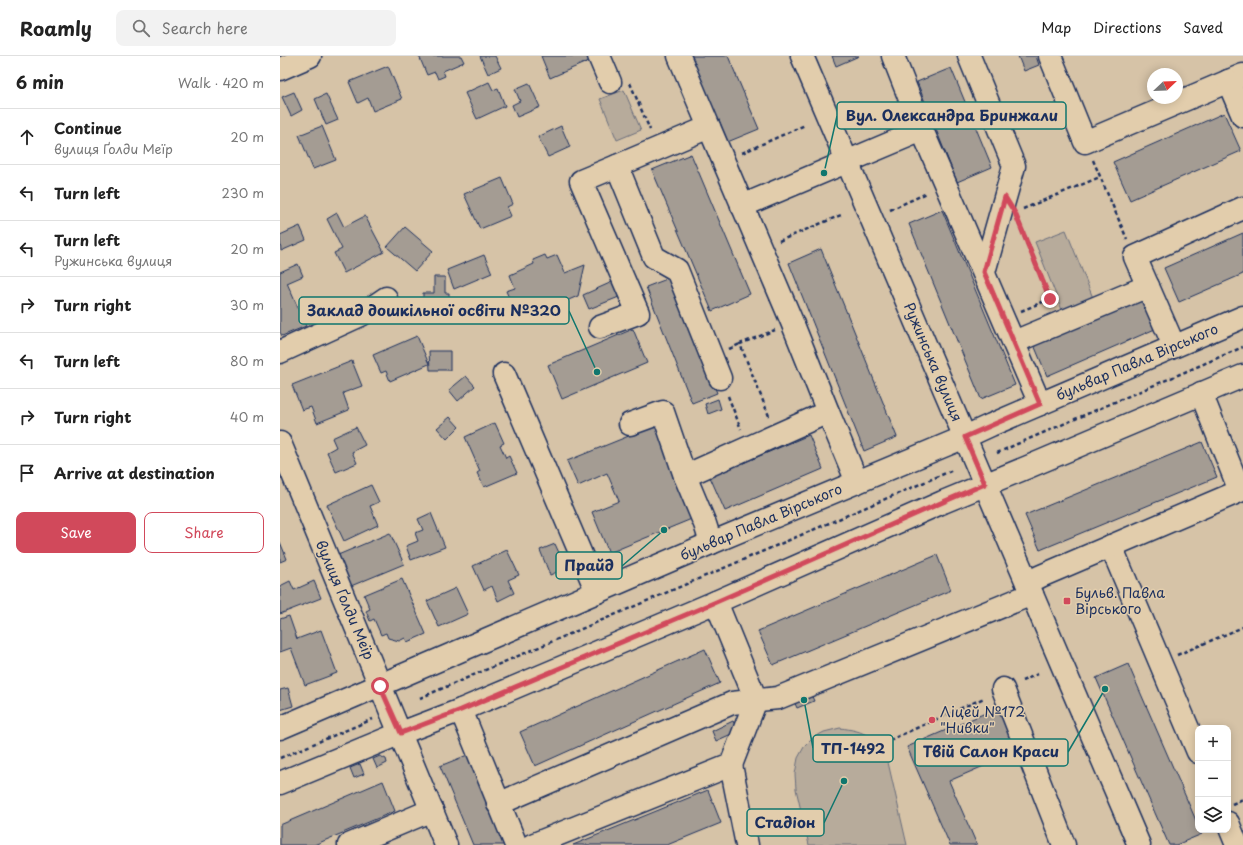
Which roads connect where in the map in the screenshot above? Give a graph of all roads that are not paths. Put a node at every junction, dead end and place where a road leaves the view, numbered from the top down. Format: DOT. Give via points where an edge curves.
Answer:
graph roads {
  1 [pos="310,56"];
  2 [pos="599,56"];
  3 [pos="679,56"];
  4 [pos="802,56"];
  5 [pos="893,56"];
  6 [pos="969,56"];
  7 [pos="1050,56"];
  8 [pos="280,69"];
  9 [pos="1235,78"];
  10 [pos="610,82"];
  11 [pos="1243,116"];
  12 [pos="709,127"];
  13 [pos="922,130"];
  14 [pos="847,162"];
  15 [pos="617,166"];
  16 [pos="742,206"];
  17 [pos="1243,208"];
  18 [pos="984,272"];
  19 [pos="1148,286"];
  20 [pos="386,298"];
  21 [pos="1243,317"];
  22 [pos="600,327"];
  23 [pos="1014,342"];
  24 [pos="1174,346"];
  25 [pos="280,352"];
  26 [pos="504,374"];
  27 [pos="1243,376"];
  28 [pos="720,378"];
  29 [pos="1201,393"];
  30 [pos="1040,404"];
  31 [pos="828,412"];
  32 [pos="630,424"];
  33 [pos="965,437"];
  34 [pos="280,444"];
  35 [pos="1238,472"];
  36 [pos="685,476"];
  37 [pos="857,482"];
  38 [pos="985,484"];
  39 [pos="711,543"];
  40 [pos="1111,546"];
  41 [pos="1030,588"];
  42 [pos="597,592"];
  43 [pos="716,602"];
  44 [pos="380,686"];
  45 [pos="1003,689"];
  46 [pos="756,700"];
  47 [pos="461,710"];
  48 [pos="280,728"];
  49 [pos="401,733"];
  50 [pos="1195,745"];
  51 [pos="732,765"];
  52 [pos="280,783"];
  53 [pos="498,804"];
  54 [pos="432,810"];
  55 [pos="1231,830"];
  56 [pos="349,845"];
  57 [pos="446,845"];
  58 [pos="516,845"];
  59 [pos="532,845"];
  60 [pos="747,845"];
  61 [pos="1064,845"];
  62 [pos="1139,845"];
  63 [pos="1237,845"];
  1 -- 8 [label="street"];
  2 -- 10 [label="street"];
  3 -- 12 [label="street"];
  4 -- 14 [label="street, Ружинська вулиця"];
  5 -- 13 [label="street"];
  6 -- 18 [label="street" via="1014,166 1010,205"];
  7 -- 9 [label="street" via="1085,142"];
  9 -- 11 [label="street"];
  12 -- 15 [label="street"];
  12 -- 16 [label="street"];
  13 -- 14 [label="street"];
  13 -- 18 [label="street"];
  14 -- 16 [label="street"];
  14 -- 33 [label="street, Ружинська вулиця"];
  15 -- 22 [label="street" via="582,181 638,313"];
  15 -- 28 [label="street" via="654,257 677,270"];
  16 -- 31 [label="street"];
  17 -- 19 [label="street" via="1135,257"];
  18 -- 23 [label="street"];
  19 -- 23 [label="street"];
  19 -- 24 [label="street"];
  20 -- 25 [label="street" via="361,315"];
  21 -- 24 [label="street, бульвар Павла Вірського"];
  23 -- 30 [label="street"];
  24 -- 30 [label="street, бульвар Павла Вірського"];
  26 -- 42 [label="street"];
  27 -- 29 [label="street"];
  29 -- 35 [label="street"];
  29 -- 38 [label="street"];
  30 -- 33 [label="street, бульвар Павла Вірського"];
  31 -- 36 [label="street"];
  31 -- 37 [label="street"];
  32 -- 36 [label="street" via="663,412"];
  33 -- 37 [label="street, бульвар Павла Вірського"];
  33 -- 38 [label="street, Ружинська вулиця"];
  34 -- 44 [label="street, вулиця Ґолди Меїр"];
  35 -- 40 [label="street" via="1240,491"];
  36 -- 39 [label="street"];
  37 -- 39 [label="street, бульвар Павла Вірського"];
  38 -- 41 [label="street, Ружинська вулиця"];
  38 -- 43 [label="street"];
  39 -- 42 [label="street, бульвар Павла Вірського"];
  40 -- 41 [label="street"];
  40 -- 50 [label="street"];
  41 -- 46 [label="street" via="778,698"];
  41 -- 62 [label="street, Ружинська вулиця"];
  42 -- 44 [label="street, бульвар Павла Вірського"];
  43 -- 46 [label="street"];
  43 -- 47 [label="street"];
  44 -- 48 [label="street, бульвар Павла Вірського"];
  44 -- 49 [label="street, вулиця Ґолди Меїр"];
  45 -- 61 [label="street"];
  46 -- 51 [label="street"];
  46 -- 53 [label="street" via="732,703"];
  47 -- 49 [label="street"];
  47 -- 53 [label="street"];
  49 -- 52 [label="street"];
  49 -- 54 [label="street, вулиця Ґолди Меїр"];
  51 -- 59 [label="street"];
  51 -- 60 [label="street"];
  53 -- 58 [label="street"];
  54 -- 56 [label="street"];
  54 -- 57 [label="street, вулиця Ґолди Меїр"];
  55 -- 63 [label="street"];
}
